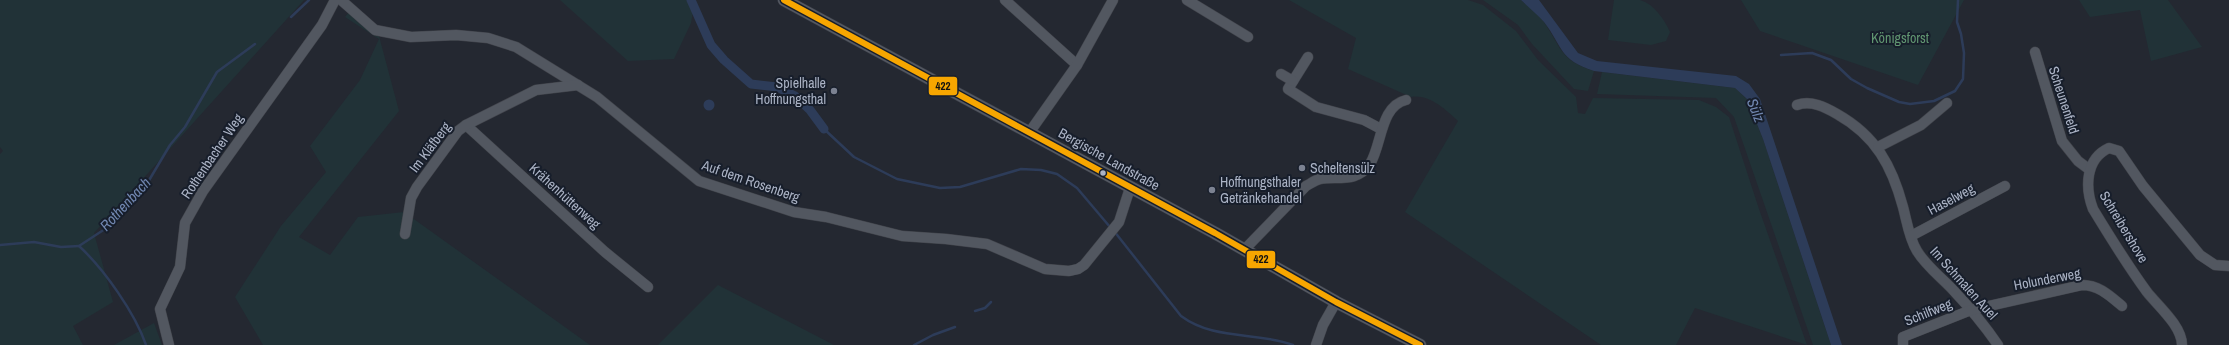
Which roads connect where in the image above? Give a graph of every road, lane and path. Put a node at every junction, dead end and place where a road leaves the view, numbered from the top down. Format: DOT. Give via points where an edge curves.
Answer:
graph roads {
  1 [pos="335,0"];
  2 [pos="341,0"];
  3 [pos="784,0"];
  4 [pos="1005,0"];
  5 [pos="1113,0"];
  6 [pos="1187,0"];
  7 [pos="1248,37"];
  8 [pos="2035,52"];
  9 [pos="1308,57"];
  10 [pos="1076,65"];
  11 [pos="1282,74"];
  12 [pos="1293,81"];
  13 [pos="578,85"];
  14 [pos="1406,100"];
  15 [pos="1947,102"];
  16 [pos="1797,105"];
  17 [pos="466,124"];
  18 [pos="1381,129"];
  19 [pos="1029,133"];
  20 [pos="1878,147"];
  21 [pos="2090,170"];
  22 [pos="2005,186"];
  23 [pos="1130,188"];
  24 [pos="405,234"];
  25 [pos="1911,236"];
  26 [pos="1244,250"];
  27 [pos="2229,266"];
  28 [pos="648,287"];
  29 [pos="1336,302"];
  30 [pos="2122,306"];
  31 [pos="1971,310"];
  32 [pos="169,345"];
  33 [pos="1316,345"];
  34 [pos="1420,345"];
  35 [pos="1903,345"];
  36 [pos="1998,345"];
  37 [pos="2182,345"];
  1 -- 32 [label="street, Rothenbacher Weg" via="322,25 204,191 185,223 180,267 160,309"];
  2 -- 13 [label="street, Auf dem Rosenberg" via="375,30 411,37 488,38 516,47"];
  3 -- 19 [label="main road, Bergische Landstraße"];
  4 -- 10 [label="street"];
  5 -- 10 [label="street"];
  6 -- 7 [label="street"];
  8 -- 21 [label="street, Scheunenfeld" via="2062,141 2078,161"];
  9 -- 12 [label="street"];
  10 -- 19 [label="street"];
  11 -- 12 [label="street"];
  12 -- 18 [label="street" via="1288,89 1316,107 1364,120"];
  13 -- 17 [label="street, Im Kläfberg" via="536,90"];
  13 -- 23 [label="street, Auf dem Rosenberg" via="699,181 794,212 826,217 902,236 946,238 987,244 1053,270 1078,269 1084,265 1114,231"];
  14 -- 18 [label="street" via="1398,102"];
  15 -- 20 [label="street" via="1922,125"];
  16 -- 20 [label="street, Im Schmalen Auel" via="1810,103 1834,112"];
  17 -- 24 [label="street, Im Kläfberg" via="450,139 417,187 411,198"];
  17 -- 28 [label="street, Krähenhüttenweg" via="605,252"];
  18 -- 26 [label="street" via="1370,164 1361,173 1342,180 1319,179 1306,186"];
  19 -- 23 [label="main road, Bergische Landstraße"];
  20 -- 25 [label="street, Im Schmalen Auel" via="1898,188"];
  21 -- 27 [label="street, Schreibershove" via="2104,150 2114,148 2119,151 2143,186 2200,255 2215,265"];
  21 -- 37 [label="street, Schreibershove" via="2087,182 2088,195 2093,209 2148,293 2166,312 2181,338"];
  22 -- 25 [label="street, Haselweg"];
  23 -- 26 [label="main road, Bergische Landstraße"];
  25 -- 31 [label="street, Im Schmalen Auel" via="1922,258"];
  26 -- 29 [label="main road, Bergische Landstraße"];
  29 -- 33 [label="street" via="1323,325"];
  29 -- 34 [label="main road, Bergische Landstraße"];
  30 -- 31 [label="street, Holunderweg" via="2093,285 2082,285"];
  31 -- 35 [label="street, Schilfweg" via="1903,337"];
  31 -- 36 [label="street, Im Schmalen Auel"];
}
